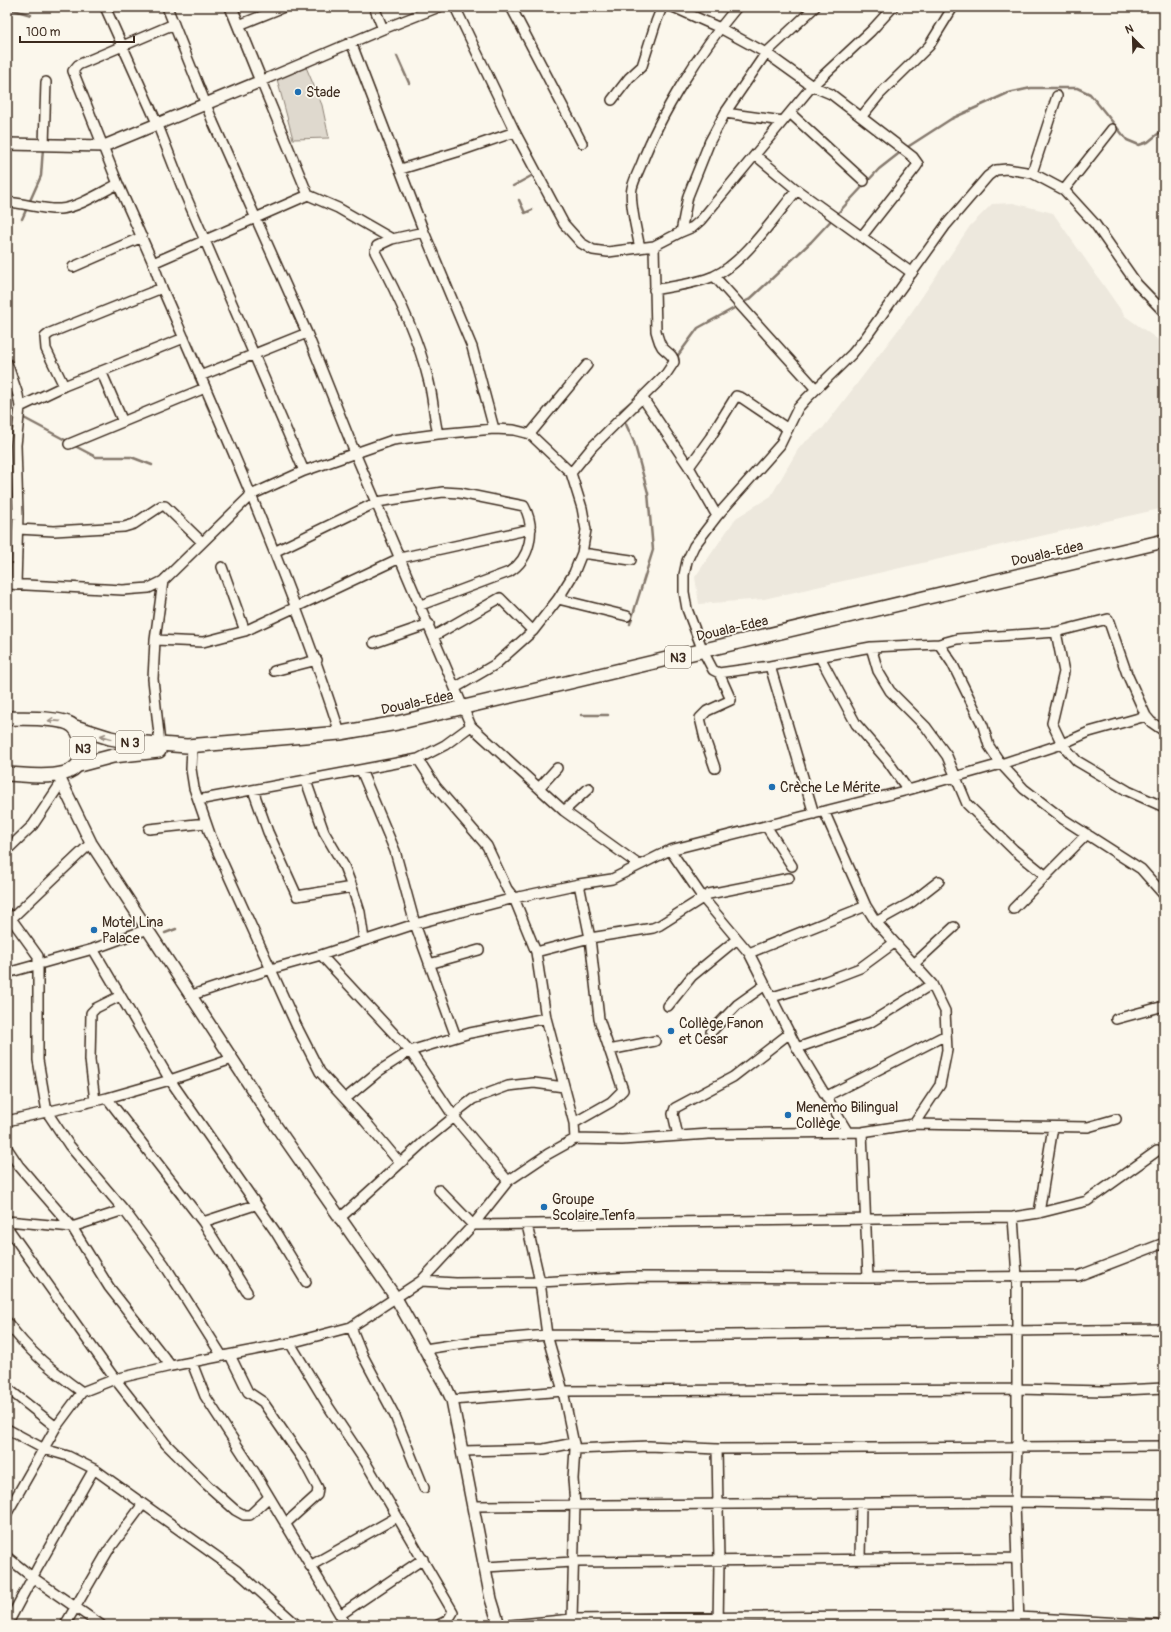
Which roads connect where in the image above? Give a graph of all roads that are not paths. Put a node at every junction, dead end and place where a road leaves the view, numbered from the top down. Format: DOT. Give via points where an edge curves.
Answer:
graph roads {
  1 [pos="105,7"];
  2 [pos="167,7"];
  3 [pos="231,7"];
  4 [pos="284,7"];
  5 [pos="374,7"];
  6 [pos="439,7"];
  7 [pos="455,7"];
  8 [pos="511,7"];
  9 [pos="662,7"];
  10 [pos="674,7"];
  11 [pos="737,7"];
  12 [pos="815,7"];
  13 [pos="893,7"];
  14 [pos="953,7"];
  15 [pos="174,24"];
  16 [pos="239,25"];
  17 [pos="720,28"];
  18 [pos="383,29"];
  19 [pos="351,42"];
  20 [pos="122,46"];
  21 [pos="766,54"];
  22 [pos="261,81"];
  23 [pos="46,82"];
  24 [pos="812,86"];
  25 [pos="1057,96"];
  26 [pos="612,100"];
  27 [pos="207,102"];
  28 [pos="726,112"];
  29 [pos="790,113"];
  30 [pos="862,116"];
  31 [pos="783,121"];
  32 [pos="157,123"];
  33 [pos="1112,129"];
  34 [pos="515,132"];
  35 [pos="582,143"];
  36 [pos="7,144"];
  37 [pos="44,145"];
  38 [pos="104,146"];
  39 [pos="755,155"];
  40 [pos="401,169"];
  41 [pos="1032,173"];
  42 [pos="864,181"];
  43 [pos="118,184"];
  44 [pos="797,190"];
  45 [pos="1064,190"];
  46 [pos="308,195"];
  47 [pos="7,202"];
  48 [pos="257,218"];
  49 [pos="424,232"];
  50 [pos="681,232"];
  51 [pos="862,236"];
  52 [pos="142,237"];
  53 [pos="392,239"];
  54 [pos="206,241"];
  55 [pos="654,246"];
  56 [pos="640,248"];
  57 [pos="154,263"];
  58 [pos="73,267"];
  59 [pos="912,273"];
  60 [pos="714,276"];
  61 [pos="162,288"];
  62 [pos="654,290"];
  63 [pos="1164,312"];
  64 [pos="307,333"];
  65 [pos="184,338"];
  66 [pos="253,354"];
  67 [pos="7,363"];
  68 [pos="587,365"];
  69 [pos="101,371"];
  70 [pos="200,376"];
  71 [pos="64,386"];
  72 [pos="206,388"];
  73 [pos="816,388"];
  74 [pos="642,397"];
  75 [pos="20,407"];
  76 [pos="123,422"];
  77 [pos="494,429"];
  78 [pos="788,429"];
  79 [pos="438,434"];
  80 [pos="530,434"];
  81 [pos="12,444"];
  82 [pos="69,444"];
  83 [pos="355,453"];
  84 [pos="689,467"];
  85 [pos="304,471"];
  86 [pos="570,473"];
  87 [pos="251,495"];
  88 [pos="377,502"];
  89 [pos="7,514"];
  90 [pos="18,514"];
  91 [pos="717,516"];
  92 [pos="18,529"];
  93 [pos="531,529"];
  94 [pos="202,542"];
  95 [pos="1164,542"];
  96 [pos="276,552"];
  97 [pos="582,553"];
  98 [pos="400,558"];
  99 [pos="631,560"];
  100 [pos="222,567"];
  101 [pos="163,581"];
  102 [pos="12,585"];
  103 [pos="558,599"];
  104 [pos="421,605"];
  105 [pos="297,606"];
  106 [pos="627,616"];
  107 [pos="429,624"];
  108 [pos="245,631"];
  109 [pos="533,631"];
  110 [pos="1056,632"];
  111 [pos="434,636"];
  112 [pos="155,640"];
  113 [pos="374,643"];
  114 [pos="939,644"];
  115 [pos="871,647"];
  116 [pos="703,651"];
  117 [pos="820,657"];
  118 [pos="317,660"];
  119 [pos="770,666"];
  120 [pos="274,671"];
  121 [pos="719,674"];
  122 [pos="455,688"];
  123 [pos="463,709"];
  124 [pos="1146,716"];
  125 [pos="7,718"];
  126 [pos="472,726"];
  127 [pos="75,727"];
  128 [pos="1164,731"];
  129 [pos="340,733"];
  130 [pos="160,744"];
  131 [pos="1062,744"];
  132 [pos="189,746"];
  133 [pos="418,759"];
  134 [pos="1001,764"];
  135 [pos="79,765"];
  136 [pos="557,768"];
  137 [pos="715,768"];
  138 [pos="361,770"];
  139 [pos="7,774"];
  140 [pos="956,776"];
  141 [pos="60,779"];
  142 [pos="306,781"];
  143 [pos="538,788"];
  144 [pos="589,788"];
  145 [pos="253,790"];
  146 [pos="908,790"];
  147 [pos="198,800"];
  148 [pos="1164,807"];
  149 [pos="564,811"];
  150 [pos="824,811"];
  151 [pos="814,814"];
  152 [pos="206,824"];
  153 [pos="766,826"];
  154 [pos="150,829"];
  155 [pos="1087,834"];
  156 [pos="91,843"];
  157 [pos="7,850"];
  158 [pos="670,850"];
  159 [pos="639,865"];
  160 [pos="792,866"];
  161 [pos="1046,876"];
  162 [pos="789,878"];
  163 [pos="939,881"];
  164 [pos="579,884"];
  165 [pos="352,887"];
  166 [pos="1164,895"];
  167 [pos="514,898"];
  168 [pos="703,898"];
  169 [pos="866,906"];
  170 [pos="1013,909"];
  171 [pos="10,915"];
  172 [pos="876,922"];
  173 [pos="415,924"];
  174 [pos="954,927"];
  175 [pos="148,929"];
  176 [pos="590,938"];
  177 [pos="737,939"];
  178 [pos="364,940"];
  179 [pos="894,943"];
  180 [pos="93,949"];
  181 [pos="479,950"];
  182 [pos="536,952"];
  183 [pos="749,953"];
  184 [pos="321,955"];
  185 [pos="40,964"];
  186 [pos="429,964"];
  187 [pos="914,964"];
  188 [pos="271,968"];
  189 [pos="7,973"];
  190 [pos="932,984"];
  191 [pos="765,985"];
  192 [pos="192,995"];
  193 [pos="120,996"];
  194 [pos="772,997"];
  195 [pos="668,1006"];
  196 [pos="1164,1006"];
  197 [pos="546,1018"];
  198 [pos="1116,1019"];
  199 [pos="711,1032"];
  200 [pos="790,1033"];
  201 [pos="946,1035"];
  202 [pos="456,1037"];
  203 [pos="655,1041"];
  204 [pos="797,1048"];
  205 [pos="609,1050"];
  206 [pos="410,1051"];
  207 [pos="232,1059"];
  208 [pos="170,1080"];
  209 [pos="564,1087"];
  210 [pos="827,1096"];
  211 [pos="107,1098"];
  212 [pos="345,1100"];
  213 [pos="95,1101"];
  214 [pos="47,1112"];
  215 [pos="454,1117"];
  216 [pos="1116,1119"];
  217 [pos="7,1121"];
  218 [pos="574,1123"];
  219 [pos="914,1124"];
  220 [pos="1053,1127"];
  221 [pos="847,1131"];
  222 [pos="862,1132"];
  223 [pos="678,1136"];
  224 [pos="575,1139"];
  225 [pos="7,1148"];
  226 [pos="1157,1151"];
  227 [pos="400,1163"];
  228 [pos="508,1181"];
  229 [pos="439,1190"];
  230 [pos="255,1204"];
  231 [pos="124,1210"];
  232 [pos="1039,1213"];
  233 [pos="1013,1217"];
  234 [pos="339,1219"];
  235 [pos="866,1219"];
  236 [pos="7,1221"];
  237 [pos="203,1222"];
  238 [pos="473,1225"];
  239 [pos="527,1225"];
  240 [pos="7,1227"];
  241 [pos="72,1227"];
  242 [pos="1164,1243"];
  243 [pos="1017,1277"];
  244 [pos="868,1278"];
  245 [pos="421,1280"];
  246 [pos="306,1282"];
  247 [pos="540,1282"];
  248 [pos="248,1292"];
  249 [pos="396,1298"];
  250 [pos="7,1322"];
  251 [pos="351,1327"];
  252 [pos="1164,1329"];
  253 [pos="1016,1331"];
  254 [pos="548,1335"];
  255 [pos="290,1343"];
  256 [pos="425,1349"];
  257 [pos="226,1355"];
  258 [pos="192,1363"];
  259 [pos="171,1366"];
  260 [pos="115,1379"];
  261 [pos="7,1388"];
  262 [pos="1164,1388"];
  263 [pos="1017,1389"];
  264 [pos="563,1391"];
  265 [pos="82,1392"];
  266 [pos="452,1400"];
  267 [pos="56,1428"];
  268 [pos="7,1429"];
  269 [pos="574,1446"];
  270 [pos="1017,1446"];
  271 [pos="1164,1446"];
  272 [pos="44,1449"];
  273 [pos="717,1449"];
  274 [pos="463,1452"];
  275 [pos="94,1469"];
  276 [pos="424,1488"];
  277 [pos="269,1497"];
  278 [pos="1015,1502"];
  279 [pos="143,1504"];
  280 [pos="861,1504"];
  281 [pos="1164,1504"];
  282 [pos="574,1505"];
  283 [pos="718,1505"];
  284 [pos="473,1506"];
  285 [pos="7,1513"];
  286 [pos="397,1517"];
  287 [pos="285,1524"];
  288 [pos="7,1557"];
  289 [pos="1016,1558"];
  290 [pos="860,1559"];
  291 [pos="423,1560"];
  292 [pos="573,1562"];
  293 [pos="719,1562"];
  294 [pos="310,1566"];
  295 [pos="486,1567"];
  296 [pos="32,1577"];
  297 [pos="76,1607"];
  298 [pos="340,1615"];
  299 [pos="572,1619"];
  300 [pos="718,1621"];
  301 [pos="1019,1621"];
  302 [pos="7,1625"];
  303 [pos="65,1625"];
  304 [pos="101,1625"];
  305 [pos="296,1625"];
  306 [pos="346,1625"];
  307 [pos="438,1625"];
  308 [pos="499,1625"];
  309 [pos="511,1625"];
  310 [pos="1156,1625"];
  1 -- 20 [label="street"];
  2 -- 15 [label="street"];
  3 -- 16 [label="main road"];
  4 -- 16 [label="street"];
  5 -- 18 [label="street"];
  6 -- 18 [label="street"];
  7 -- 34 [label="street"];
  8 -- 35 [label="street"];
  9 -- 26 [label="street" via="642,66 632,74"];
  10 -- 17 [label="street"];
  11 -- 17 [label="street"];
  12 -- 21 [label="street"];
  13 -- 24 [label="street"];
  14 -- 30 [label="street" via="929,46 880,94"];
  15 -- 20 [label="street"];
  15 -- 27 [label="street"];
  16 -- 22 [label="main road"];
  17 -- 21 [label="street"];
  17 -- 56 [label="street" via="649,143 632,188"];
  18 -- 19 [label="street"];
  19 -- 22 [label="street"];
  19 -- 40 [label="street"];
  20 -- 32 [label="street"];
  20 -- 38 [label="street" via="78,65 73,71"];
  21 -- 24 [label="street"];
  21 -- 28 [label="street"];
  22 -- 27 [label="main road"];
  22 -- 46 [label="street"];
  23 -- 37 [label="street"];
  24 -- 29 [label="street"];
  24 -- 30 [label="street" via="831,94"];
  25 -- 41 [label="street"];
  27 -- 32 [label="main road"];
  27 -- 48 [label="street" via="225,150"];
  28 -- 31 [label="street"];
  28 -- 50 [label="street" via="710,141 688,196"];
  29 -- 31 [label="street"];
  29 -- 42 [label="street"];
  30 -- 51 [label="street" via="913,157 918,164"];
  31 -- 39 [label="street"];
  32 -- 38 [label="main road"];
  32 -- 54 [label="street"];
  33 -- 45 [label="street"];
  34 -- 40 [label="street"];
  34 -- 56 [label="street" via="564,224 581,243 593,250 608,252"];
  36 -- 37 [label="main road"];
  37 -- 38 [label="main road"];
  38 -- 43 [label="street"];
  39 -- 44 [label="street"];
  39 -- 50 [label="street" via="701,220"];
  40 -- 49 [label="street"];
  41 -- 45 [label="street"];
  41 -- 59 [label="street" via="1008,169 996,170 988,176 946,225"];
  43 -- 47 [label="street" via="65,208"];
  43 -- 52 [label="street"];
  44 -- 51 [label="street"];
  44 -- 60 [label="street" via="758,238 731,266"];
  45 -- 63 [label="street" via="1079,203 1137,284"];
  46 -- 48 [label="street"];
  46 -- 53 [label="street" via="338,208"];
  48 -- 54 [label="street"];
  48 -- 64 [label="street"];
  49 -- 53 [label="street"];
  49 -- 77 [label="street" via="472,347"];
  50 -- 55 [label="street"];
  51 -- 59 [label="street"];
  52 -- 57 [label="street"];
  52 -- 58 [label="street"];
  53 -- 79 [label="street" via="377,246 375,252 418,347 429,383"];
  54 -- 57 [label="street"];
  54 -- 66 [label="street"];
  55 -- 56 [label="street"];
  55 -- 62 [label="street"];
  57 -- 61 [label="street"];
  59 -- 73 [label="street" via="852,354"];
  60 -- 62 [label="street"];
  60 -- 73 [label="street"];
  61 -- 65 [label="street"];
  61 -- 71 [label="street" via="50,332 45,337 46,349"];
  62 -- 74 [label="street" via="658,340 673,357 674,362 666,374"];
  64 -- 66 [label="street"];
  64 -- 83 [label="street"];
  65 -- 69 [label="street"];
  65 -- 70 [label="street"];
  66 -- 70 [label="street"];
  66 -- 85 [label="street"];
  67 -- 75 [label="street"];
  68 -- 80 [label="street"];
  69 -- 71 [label="street"];
  69 -- 76 [label="street"];
  70 -- 72 [label="street"];
  71 -- 75 [label="street"];
  72 -- 76 [label="street"];
  72 -- 87 [label="street"];
  73 -- 78 [label="street" via="798,408"];
  74 -- 84 [label="street"];
  74 -- 86 [label="street"];
  75 -- 81 [label="street"];
  76 -- 82 [label="street"];
  77 -- 79 [label="street"];
  77 -- 80 [label="street"];
  78 -- 84 [label="street" via="736,396"];
  78 -- 91 [label="street" via="780,445"];
  79 -- 83 [label="street" via="392,440"];
  80 -- 86 [label="street"];
  81 -- 90 [label="street"];
  83 -- 85 [label="street"];
  83 -- 88 [label="street"];
  84 -- 91 [label="street"];
  85 -- 87 [label="street"];
  86 -- 97 [label="street" via="582,508 586,530"];
  87 -- 94 [label="street"];
  87 -- 96 [label="street"];
  88 -- 93 [label="street" via="443,492 519,503 527,512"];
  88 -- 96 [label="street"];
  88 -- 98 [label="street"];
  89 -- 90 [label="street"];
  90 -- 92 [label="street"];
  91 -- 116 [label="street" via="694,546 684,575 688,609"];
  92 -- 94 [label="street" via="81,530 124,527 165,506"];
  92 -- 102 [label="street"];
  93 -- 98 [label="street"];
  93 -- 104 [label="street" via="529,544 517,568"];
  94 -- 101 [label="street"];
  95 -- 116 [label="highway, Douala-Edea / N3"];
  96 -- 105 [label="street"];
  97 -- 99 [label="street"];
  97 -- 103 [label="street" via="574,573"];
  98 -- 104 [label="street"];
  98 -- 105 [label="street"];
  100 -- 108 [label="street"];
  101 -- 102 [label="street" via="138,590"];
  101 -- 112 [label="street"];
  103 -- 106 [label="street"];
  103 -- 109 [label="street"];
  104 -- 107 [label="street"];
  105 -- 108 [label="street"];
  105 -- 118 [label="street"];
  107 -- 111 [label="street"];
  107 -- 113 [label="street"];
  108 -- 112 [label="street" via="203,642"];
  109 -- 111 [label="street" via="500,598"];
  109 -- 122 [label="street" via="496,664"];
  110 -- 114 [label="street" via="956,639"];
  110 -- 124 [label="street" via="1108,619 1127,674"];
  110 -- 131 [label="street" via="1064,672 1052,723"];
  111 -- 122 [label="street"];
  112 -- 130 [label="street" via="153,679"];
  114 -- 115 [label="street"];
  114 -- 134 [label="street" via="952,663 984,726 989,746"];
  115 -- 117 [label="street"];
  115 -- 140 [label="street" via="878,671 890,691 926,727 947,756"];
  116 -- 121 [label="street" via="713,670"];
  116 -- 123 [label="highway, Douala-Edea / N3"];
  117 -- 119 [label="street"];
  117 -- 146 [label="street" via="856,724 888,760"];
  118 -- 120 [label="street"];
  118 -- 129 [label="street"];
  119 -- 121 [label="street"];
  119 -- 151 [label="street"];
  121 -- 137 [label="street" via="731,700 707,711 700,718"];
  122 -- 123 [label="street"];
  123 -- 126 [label="street"];
  123 -- 129 [label="highway, Douala-Edea / N3"];
  124 -- 128 [label="street"];
  124 -- 131 [label="street" via="1089,732"];
  127 -- 125 [label="highway, N3, one-way" via="59,721"];
  126 -- 133 [label="street" via="445,745"];
  126 -- 143 [label="street"];
  130 -- 127 [label="highway, N 3, one-way" via="110,738"];
  127 -- 135 [label="highway, N3" via="83,749"];
  129 -- 132 [label="highway, Douala-Edea / N3"];
  130 -- 132 [label="highway, N 3"];
  131 -- 134 [label="street"];
  131 -- 148 [label="street" via="1081,763 1128,791"];
  132 -- 135 [label="highway, N 3" via="113,756"];
  132 -- 147 [label="street" via="192,777"];
  133 -- 138 [label="street"];
  133 -- 167 [label="street" via="436,788 486,846"];
  134 -- 140 [label="street"];
  134 -- 155 [label="street" via="1028,792"];
  135 -- 141 [label="highway, N3"];
  136 -- 143 [label="street"];
  138 -- 142 [label="street"];
  138 -- 173 [label="street" via="395,851"];
  139 -- 141 [label="highway, N3"];
  140 -- 146 [label="street"];
  140 -- 161 [label="street" via="971,810"];
  141 -- 156 [label="main road"];
  141 -- 157 [label="street" via="33,825"];
  142 -- 145 [label="street"];
  142 -- 165 [label="street" via="324,832 344,866"];
  143 -- 149 [label="street"];
  144 -- 149 [label="street"];
  145 -- 147 [label="street"];
  145 -- 165 [label="street" via="268,832 297,896"];
  146 -- 150 [label="street"];
  147 -- 152 [label="street"];
  149 -- 159 [label="street"];
  150 -- 151 [label="street"];
  150 -- 169 [label="street"];
  151 -- 153 [label="street"];
  152 -- 154 [label="street"];
  152 -- 188 [label="street"];
  153 -- 158 [label="street"];
  153 -- 160 [label="street"];
  155 -- 161 [label="street"];
  155 -- 166 [label="street" via="1141,869"];
  156 -- 171 [label="street"];
  156 -- 175 [label="main road"];
  158 -- 159 [label="street"];
  158 -- 168 [label="street"];
  159 -- 164 [label="street" via="612,879"];
  161 -- 170 [label="street"];
  162 -- 168 [label="street" via="709,894"];
  163 -- 172 [label="street" via="912,902"];
  164 -- 167 [label="street"];
  164 -- 176 [label="street"];
  165 -- 178 [label="street" via="360,912"];
  167 -- 173 [label="street"];
  167 -- 182 [label="street"];
  168 -- 176 [label="street" via="653,928"];
  168 -- 177 [label="street"];
  169 -- 172 [label="street"];
  169 -- 183 [label="street"];
  171 -- 185 [label="street" via="35,949"];
  172 -- 179 [label="street"];
  173 -- 178 [label="street"];
  173 -- 186 [label="street"];
  174 -- 187 [label="street"];
  175 -- 180 [label="street"];
  175 -- 192 [label="main road"];
  176 -- 182 [label="street"];
  176 -- 205 [label="street" via="597,1008"];
  177 -- 183 [label="street"];
  177 -- 195 [label="street" via="692,976"];
  178 -- 184 [label="street"];
  179 -- 187 [label="street"];
  179 -- 194 [label="street" via="860,968"];
  180 -- 185 [label="street"];
  180 -- 193 [label="street"];
  181 -- 186 [label="street"];
  182 -- 197 [label="street"];
  183 -- 191 [label="street"];
  184 -- 188 [label="street"];
  184 -- 206 [label="street"];
  185 -- 189 [label="street"];
  185 -- 214 [label="street" via="38,1060"];
  186 -- 202 [label="street"];
  187 -- 190 [label="street"];
  188 -- 192 [label="street"];
  188 -- 212 [label="street" via="320,1072"];
  190 -- 201 [label="street" via="945,1012"];
  190 -- 204 [label="street" via="871,1022"];
  191 -- 194 [label="street"];
  191 -- 199 [label="street" via="737,1005"];
  192 -- 207 [label="main road"];
  193 -- 208 [label="street"];
  193 -- 213 [label="street" via="96,1008 92,1013 90,1060"];
  194 -- 200 [label="street"];
  196 -- 198 [label="street"];
  197 -- 202 [label="street"];
  197 -- 209 [label="street"];
  200 -- 204 [label="street"];
  200 -- 223 [label="street" via="733,1077 675,1108 673,1114"];
  201 -- 210 [label="street"];
  201 -- 219 [label="street" via="947,1050 940,1085"];
  202 -- 206 [label="street"];
  203 -- 205 [label="street"];
  204 -- 210 [label="street"];
  205 -- 218 [label="street" via="623,1090 611,1102"];
  206 -- 212 [label="street" via="379,1071"];
  206 -- 215 [label="street"];
  207 -- 208 [label="street"];
  207 -- 234 [label="main road"];
  208 -- 211 [label="street"];
  208 -- 230 [label="street"];
  209 -- 215 [label="street" via="534,1083 502,1087 473,1099"];
  209 -- 218 [label="street"];
  210 -- 221 [label="street"];
  211 -- 213 [label="street"];
  211 -- 237 [label="street"];
  212 -- 227 [label="street"];
  213 -- 214 [label="street"];
  214 -- 217 [label="street"];
  214 -- 231 [label="street" via="69,1145"];
  215 -- 227 [label="street"];
  215 -- 228 [label="street"];
  216 -- 220 [label="street" via="1088,1127"];
  218 -- 224 [label="street"];
  219 -- 220 [label="street"];
  219 -- 222 [label="street"];
  220 -- 232 [label="street"];
  221 -- 222 [label="street"];
  221 -- 223 [label="street"];
  222 -- 235 [label="street"];
  223 -- 224 [label="street" via="622,1140"];
  224 -- 228 [label="street"];
  225 -- 241 [label="street" via="19,1166"];
  226 -- 232 [label="street" via="1087,1201"];
  227 -- 234 [label="street"];
  228 -- 238 [label="street"];
  229 -- 238 [label="street"];
  230 -- 237 [label="street"];
  230 -- 246 [label="street"];
  231 -- 241 [label="street"];
  231 -- 257 [label="street"];
  232 -- 233 [label="street"];
  233 -- 235 [label="street"];
  233 -- 243 [label="street"];
  234 -- 249 [label="main road"];
  235 -- 239 [label="street"];
  235 -- 244 [label="street"];
  236 -- 241 [label="street"];
  237 -- 248 [label="street"];
  238 -- 239 [label="street"];
  238 -- 245 [label="street"];
  239 -- 247 [label="street"];
  240 -- 260 [label="street"];
  241 -- 259 [label="street" via="109,1287"];
  242 -- 243 [label="street" via="1084,1275"];
  243 -- 244 [label="street"];
  243 -- 253 [label="street"];
  244 -- 247 [label="street" via="632,1277"];
  245 -- 247 [label="street" via="456,1283"];
  245 -- 249 [label="street"];
  247 -- 254 [label="street"];
  249 -- 251 [label="street"];
  249 -- 256 [label="main road"];
  250 -- 265 [label="street" via="54,1372"];
  251 -- 255 [label="street"];
  251 -- 276 [label="street" via="362,1354 395,1416"];
  252 -- 253 [label="street"];
  253 -- 254 [label="street"];
  253 -- 263 [label="street"];
  254 -- 256 [label="street" via="477,1341"];
  254 -- 264 [label="street"];
  255 -- 257 [label="street"];
  255 -- 286 [label="street"];
  256 -- 266 [label="main road"];
  257 -- 258 [label="street"];
  257 -- 287 [label="street" via="248,1392 263,1402 303,1460 318,1488 317,1495"];
  258 -- 259 [label="street"];
  258 -- 277 [label="street" via="205,1396"];
  259 -- 260 [label="street"];
  260 -- 265 [label="street"];
  260 -- 277 [label="street" via="166,1444 235,1510 250,1515"];
  261 -- 267 [label="street"];
  262 -- 263 [label="street" via="1103,1391"];
  263 -- 264 [label="street"];
  263 -- 270 [label="street"];
  264 -- 266 [label="street"];
  264 -- 269 [label="street"];
  265 -- 267 [label="street"];
  266 -- 274 [label="main road"];
  267 -- 272 [label="street"];
  268 -- 272 [label="street"];
  269 -- 273 [label="street"];
  269 -- 274 [label="street"];
  269 -- 282 [label="street"];
  270 -- 271 [label="street"];
  270 -- 273 [label="street"];
  270 -- 278 [label="street"];
  272 -- 275 [label="street" via="68,1456"];
  272 -- 285 [label="street"];
  273 -- 283 [label="street"];
  274 -- 284 [label="main road"];
  275 -- 279 [label="street"];
  275 -- 296 [label="street"];
  277 -- 287 [label="street"];
  278 -- 280 [label="street"];
  278 -- 281 [label="street"];
  278 -- 289 [label="street"];
  279 -- 297 [label="street" via="108,1551"];
  279 -- 305 [label="street" via="237,1571"];
  280 -- 283 [label="street"];
  280 -- 290 [label="street"];
  282 -- 283 [label="street"];
  282 -- 284 [label="street"];
  282 -- 292 [label="street"];
  283 -- 293 [label="street"];
  284 -- 295 [label="main road"];
  286 -- 291 [label="street"];
  286 -- 294 [label="street"];
  287 -- 294 [label="street"];
  288 -- 296 [label="street"];
  289 -- 290 [label="street"];
  289 -- 301 [label="street"];
  290 -- 293 [label="street"];
  291 -- 298 [label="street"];
  291 -- 307 [label="street" via="453,1612 448,1620"];
  292 -- 293 [label="street"];
  292 -- 295 [label="street"];
  292 -- 299 [label="street"];
  293 -- 300 [label="street"];
  294 -- 298 [label="street"];
  295 -- 308 [label="main road" via="491,1599"];
  296 -- 297 [label="street"];
  296 -- 302 [label="street"];
  297 -- 303 [label="street"];
  297 -- 304 [label="street"];
  298 -- 306 [label="street"];
  299 -- 300 [label="street"];
  299 -- 309 [label="street"];
  300 -- 301 [label="street" via="866,1616"];
  301 -- 310 [label="street"];
}
